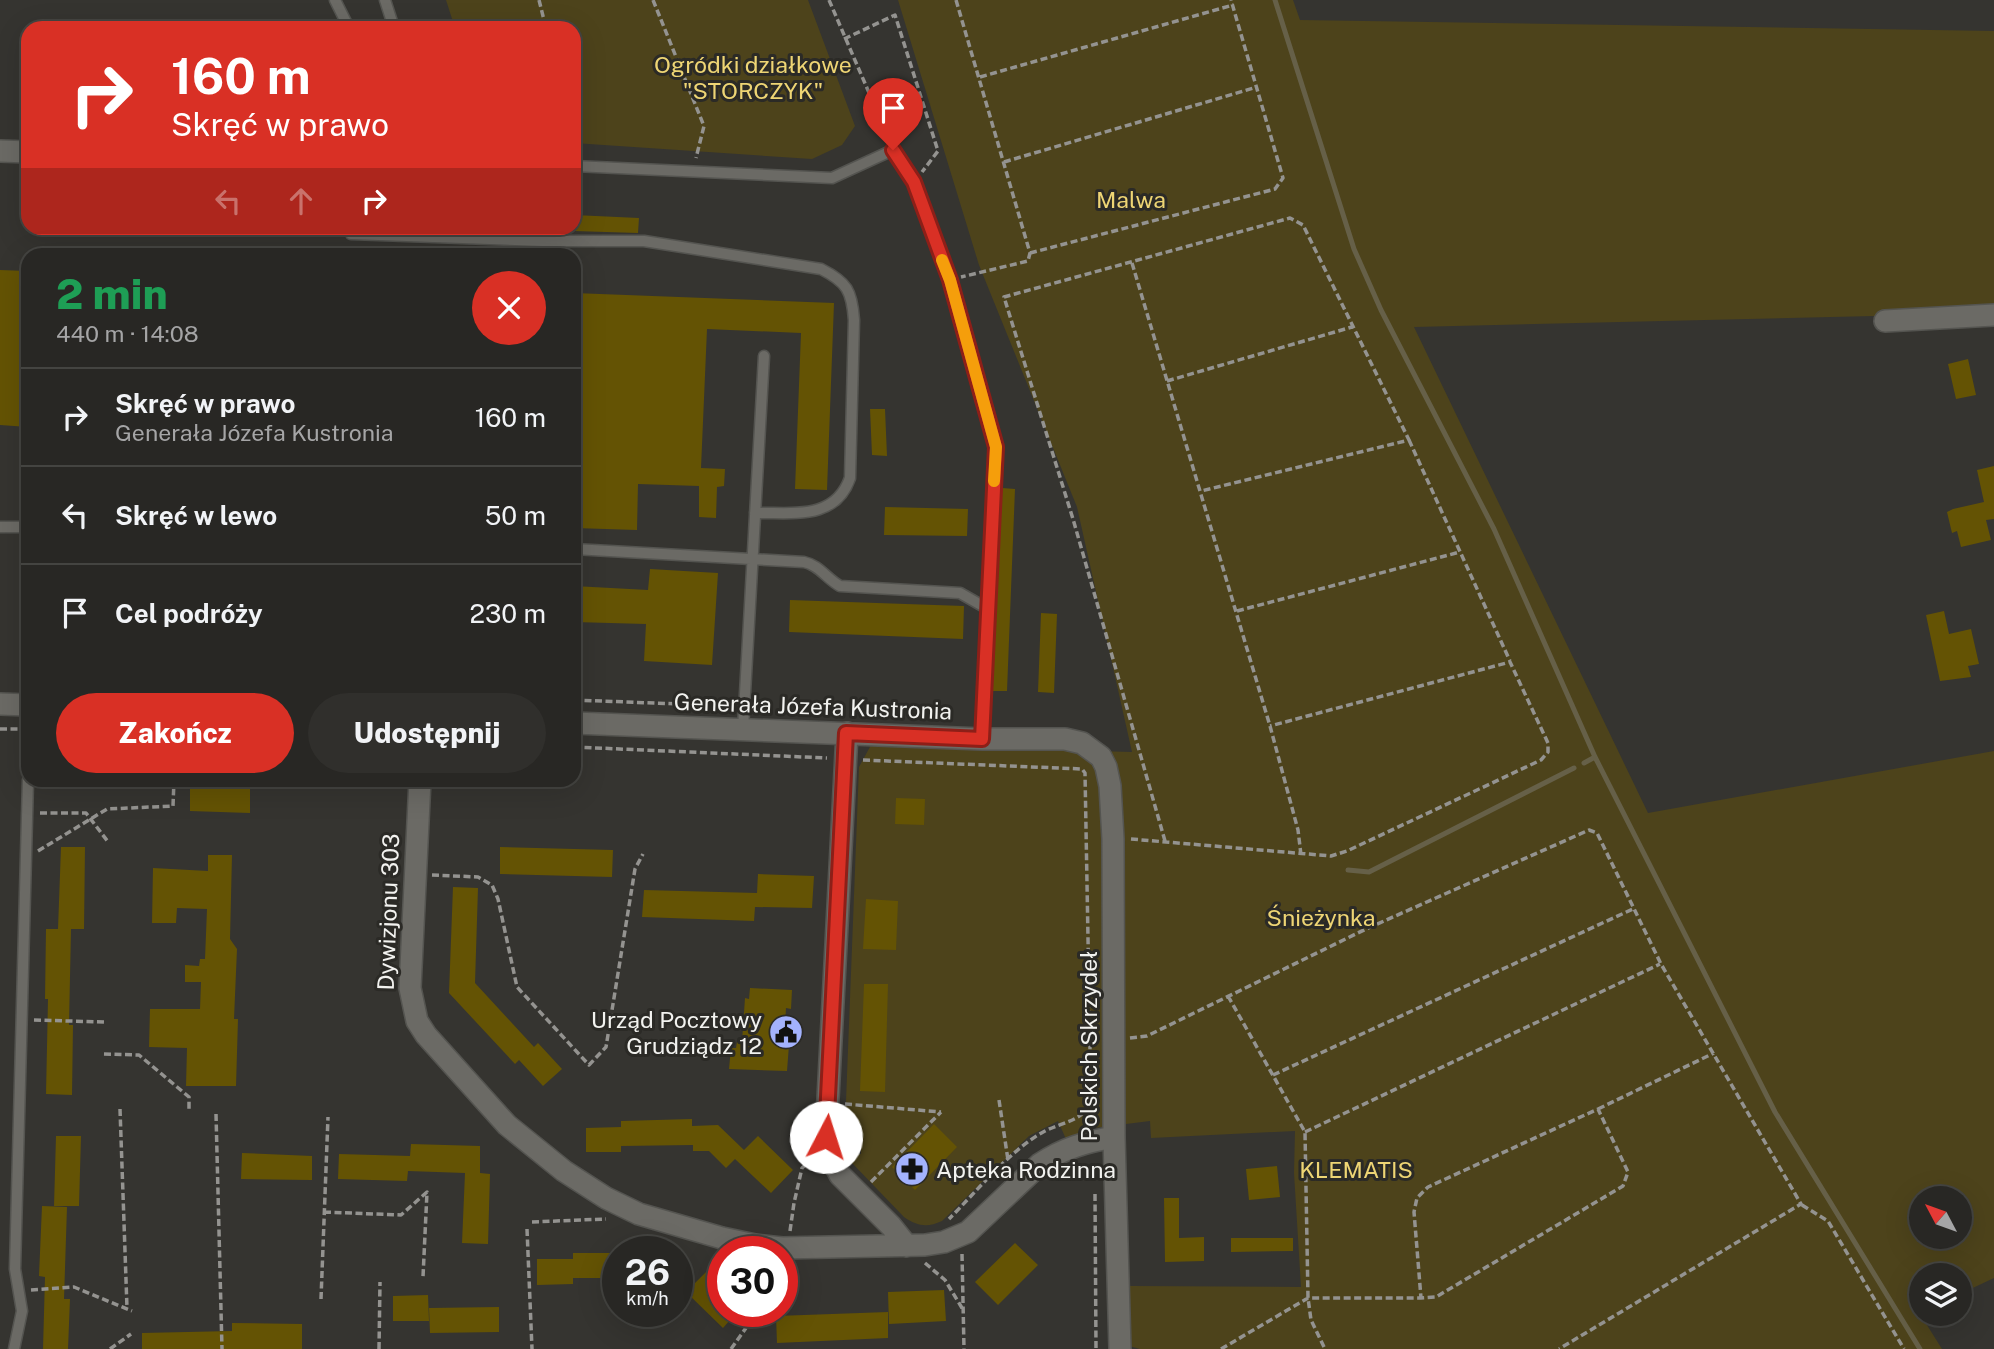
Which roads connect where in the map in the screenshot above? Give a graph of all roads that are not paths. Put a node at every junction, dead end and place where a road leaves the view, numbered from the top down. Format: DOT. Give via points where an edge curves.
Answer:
graph roads {
  1 [pos="335,0"];
  2 [pos="385,0"];
  3 [pos="346,21"];
  4 [pos="392,21"];
  5 [pos="0,151"];
  6 [pos="21,152"];
  7 [pos="581,166"];
  8 [pos="378,235"];
  9 [pos="1994,315"];
  10 [pos="1885,321"];
  11 [pos="764,356"];
  12 [pos="755,513"];
  13 [pos="0,527"];
  14 [pos="21,527"];
  15 [pos="581,549"];
  16 [pos="753,558"];
  17 [pos="988,609"];
  18 [pos="0,704"];
  19 [pos="21,705"];
  20 [pos="581,723"];
  21 [pos="743,729"];
  22 [pos="846,733"];
  23 [pos="982,739"];
  24 [pos="1091,748"];
  25 [pos="28,787"];
  26 [pos="420,787"];
  27 [pos="1114,1137"];
  28 [pos="907,1246"];
  29 [pos="14,1349"];
  30 [pos="1120,1349"];
  1 -- 3 [label="lane"];
  2 -- 4 [label="lane"];
  5 -- 6 [label="street"];
  7 -- 17 [label="lane" via="832,178 893,150 914,182 950,280 996,447"];
  8 -- 12 [label="lane" via="644,241 821,269 839,278 848,288 854,320 845,491 811,512"];
  9 -- 10 [label="street"];
  11 -- 12 [label="lane"];
  12 -- 16 [label="lane"];
  13 -- 14 [label="lane"];
  15 -- 16 [label="lane"];
  16 -- 17 [label="lane" via="813,564 841,586 960,593"];
  16 -- 21 [label="lane"];
  17 -- 23 [label="lane"];
  18 -- 19 [label="street"];
  20 -- 21 [label="street, Generała Józefa Kustronia"];
  21 -- 22 [label="street, Generała Józefa Kustronia"];
  22 -- 23 [label="street, Generała Józefa Kustronia"];
  22 -- 28 [label="street" via="826,1137 840,1175"];
  23 -- 24 [label="street, Generała Józefa Kustronia" via="1065,739"];
  24 -- 27 [label="street, Polskich Skrzydeł" via="1101,757 1110,786"];
  25 -- 29 [label="lane" via="15,1269 22,1311"];
  26 -- 28 [label="street, Dywizjonu 303" via="410,988 416,1021 507,1125 565,1171 639,1214 755,1245"];
  27 -- 28 [label="street, Dywizjonu 303" via="1076,1144 1040,1164 959,1237"];
  27 -- 30 [label="street, Polskich Skrzydeł"];
}
